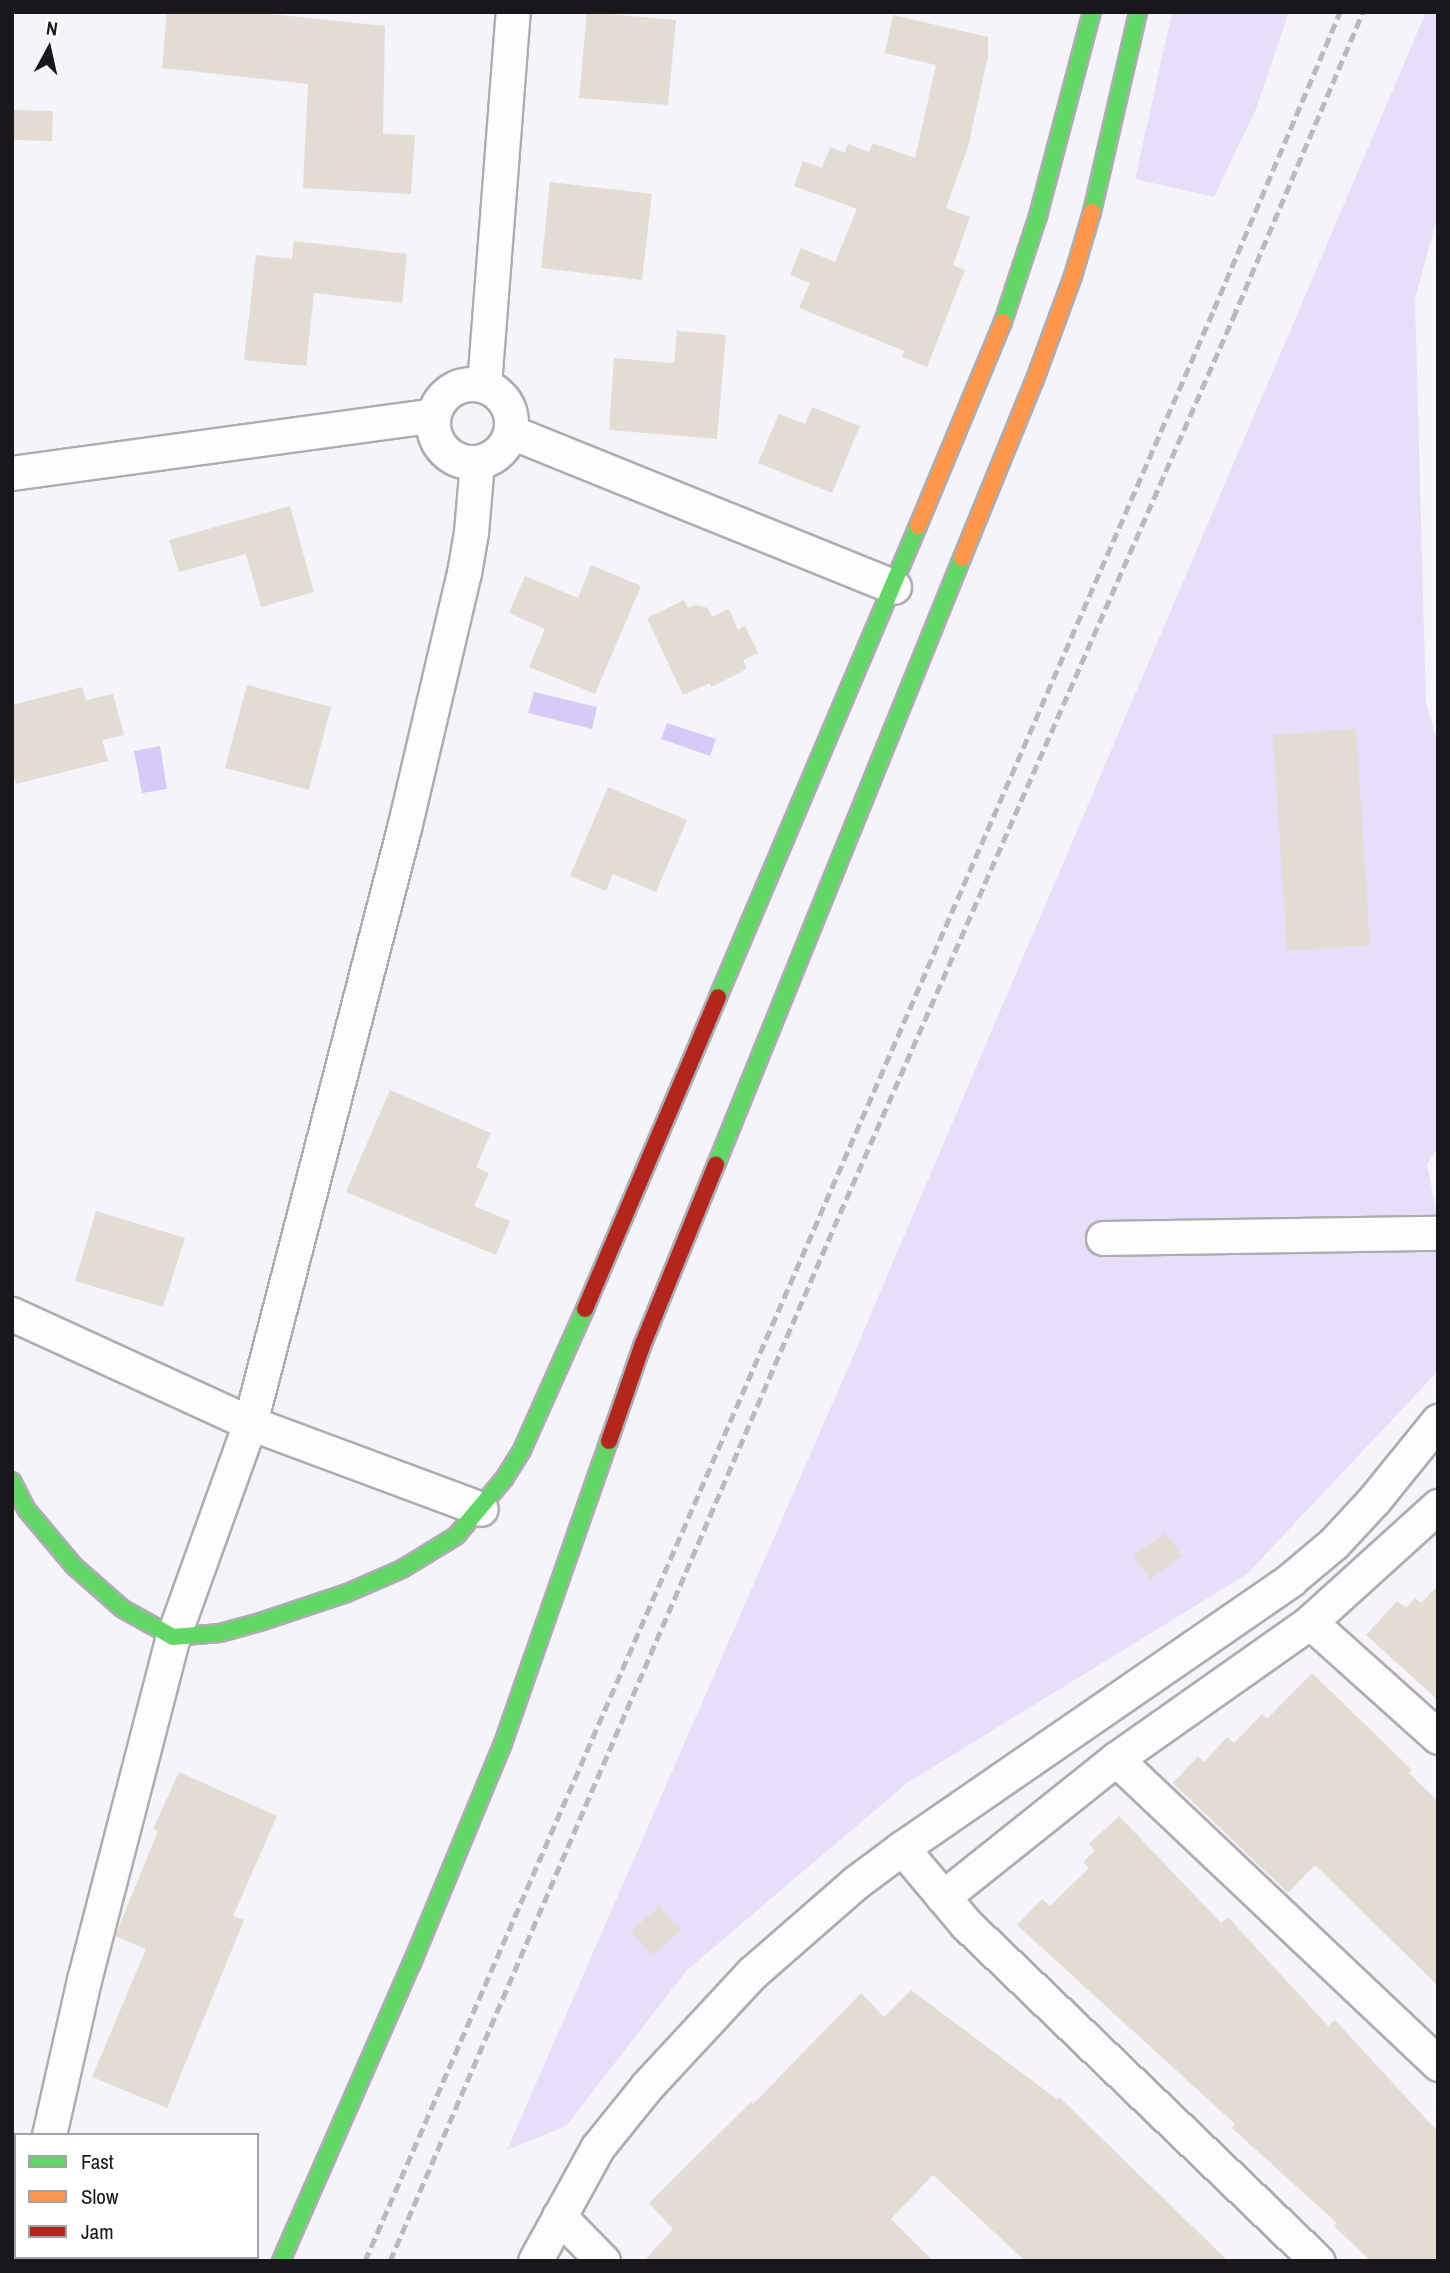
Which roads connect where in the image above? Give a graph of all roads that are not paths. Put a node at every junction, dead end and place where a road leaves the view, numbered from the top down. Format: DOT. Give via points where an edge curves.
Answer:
graph roads {
  1 [pos="513,12"];
  2 [pos="1092,12"];
  3 [pos="1138,12"];
  4 [pos="484,385"];
  5 [pos="433,415"];
  6 [pos="511,432"];
  7 [pos="477,462"];
  8 [pos="12,472"];
  9 [pos="894,587"];
  10 [pos="1438,1233"];
  11 [pos="1104,1238"];
  12 [pos="12,1314"];
  13 [pos="1438,1422"];
  14 [pos="250,1423"];
  15 [pos="12,1481"];
  16 [pos="1438,1506"];
  17 [pos="481,1509"];
  18 [pos="1310,1622"];
  19 [pos="173,1637"];
  20 [pos="1438,1737"];
  21 [pos="1116,1759"];
  22 [pos="902,1848"];
  23 [pos="943,1897"];
  24 [pos="1438,2064"];
  25 [pos="49,2133"];
  26 [pos="559,2216"];
  27 [pos="281,2261"];
  28 [pos="535,2261"];
  29 [pos="603,2261"];
  30 [pos="1317,2261"];
  1 -- 4 [label="street"];
  2 -- 9 [label="street" via="1038,216 996,340"];
  3 -- 27 [label="street" via="1095,202 1034,382 642,1346 502,1746"];
  4 -- 5 [label="street" via="471,383 447,392"];
  4 -- 6 [label="street" via="507,403"];
  5 -- 7 [label="street" via="436,439 443,449 453,457"];
  5 -- 8 [label="street"];
  6 -- 7 [label="street" via="499,452"];
  6 -- 9 [label="street"];
  7 -- 14 [label="street" via="464,573 404,828"];
  9 -- 17 [label="street" via="547,1395 522,1450"];
  10 -- 11 [label="street"];
  12 -- 14 [label="street"];
  13 -- 22 [label="street" via="1334,1543 1290,1580"];
  14 -- 17 [label="street"];
  14 -- 19 [label="street"];
  15 -- 19 [label="street" via="26,1509 74,1566 124,1609"];
  16 -- 18 [label="street"];
  17 -- 19 [label="street" via="456,1536 413,1563 347,1593 220,1633"];
  18 -- 20 [label="street"];
  18 -- 21 [label="street"];
  19 -- 25 [label="street"];
  21 -- 23 [label="street"];
  21 -- 24 [label="street"];
  22 -- 23 [label="street"];
  22 -- 26 [label="street" via="752,1973 655,2076 597,2148"];
  23 -- 30 [label="street" via="965,1924"];
  26 -- 28 [label="street"];
  26 -- 29 [label="street"];
}
